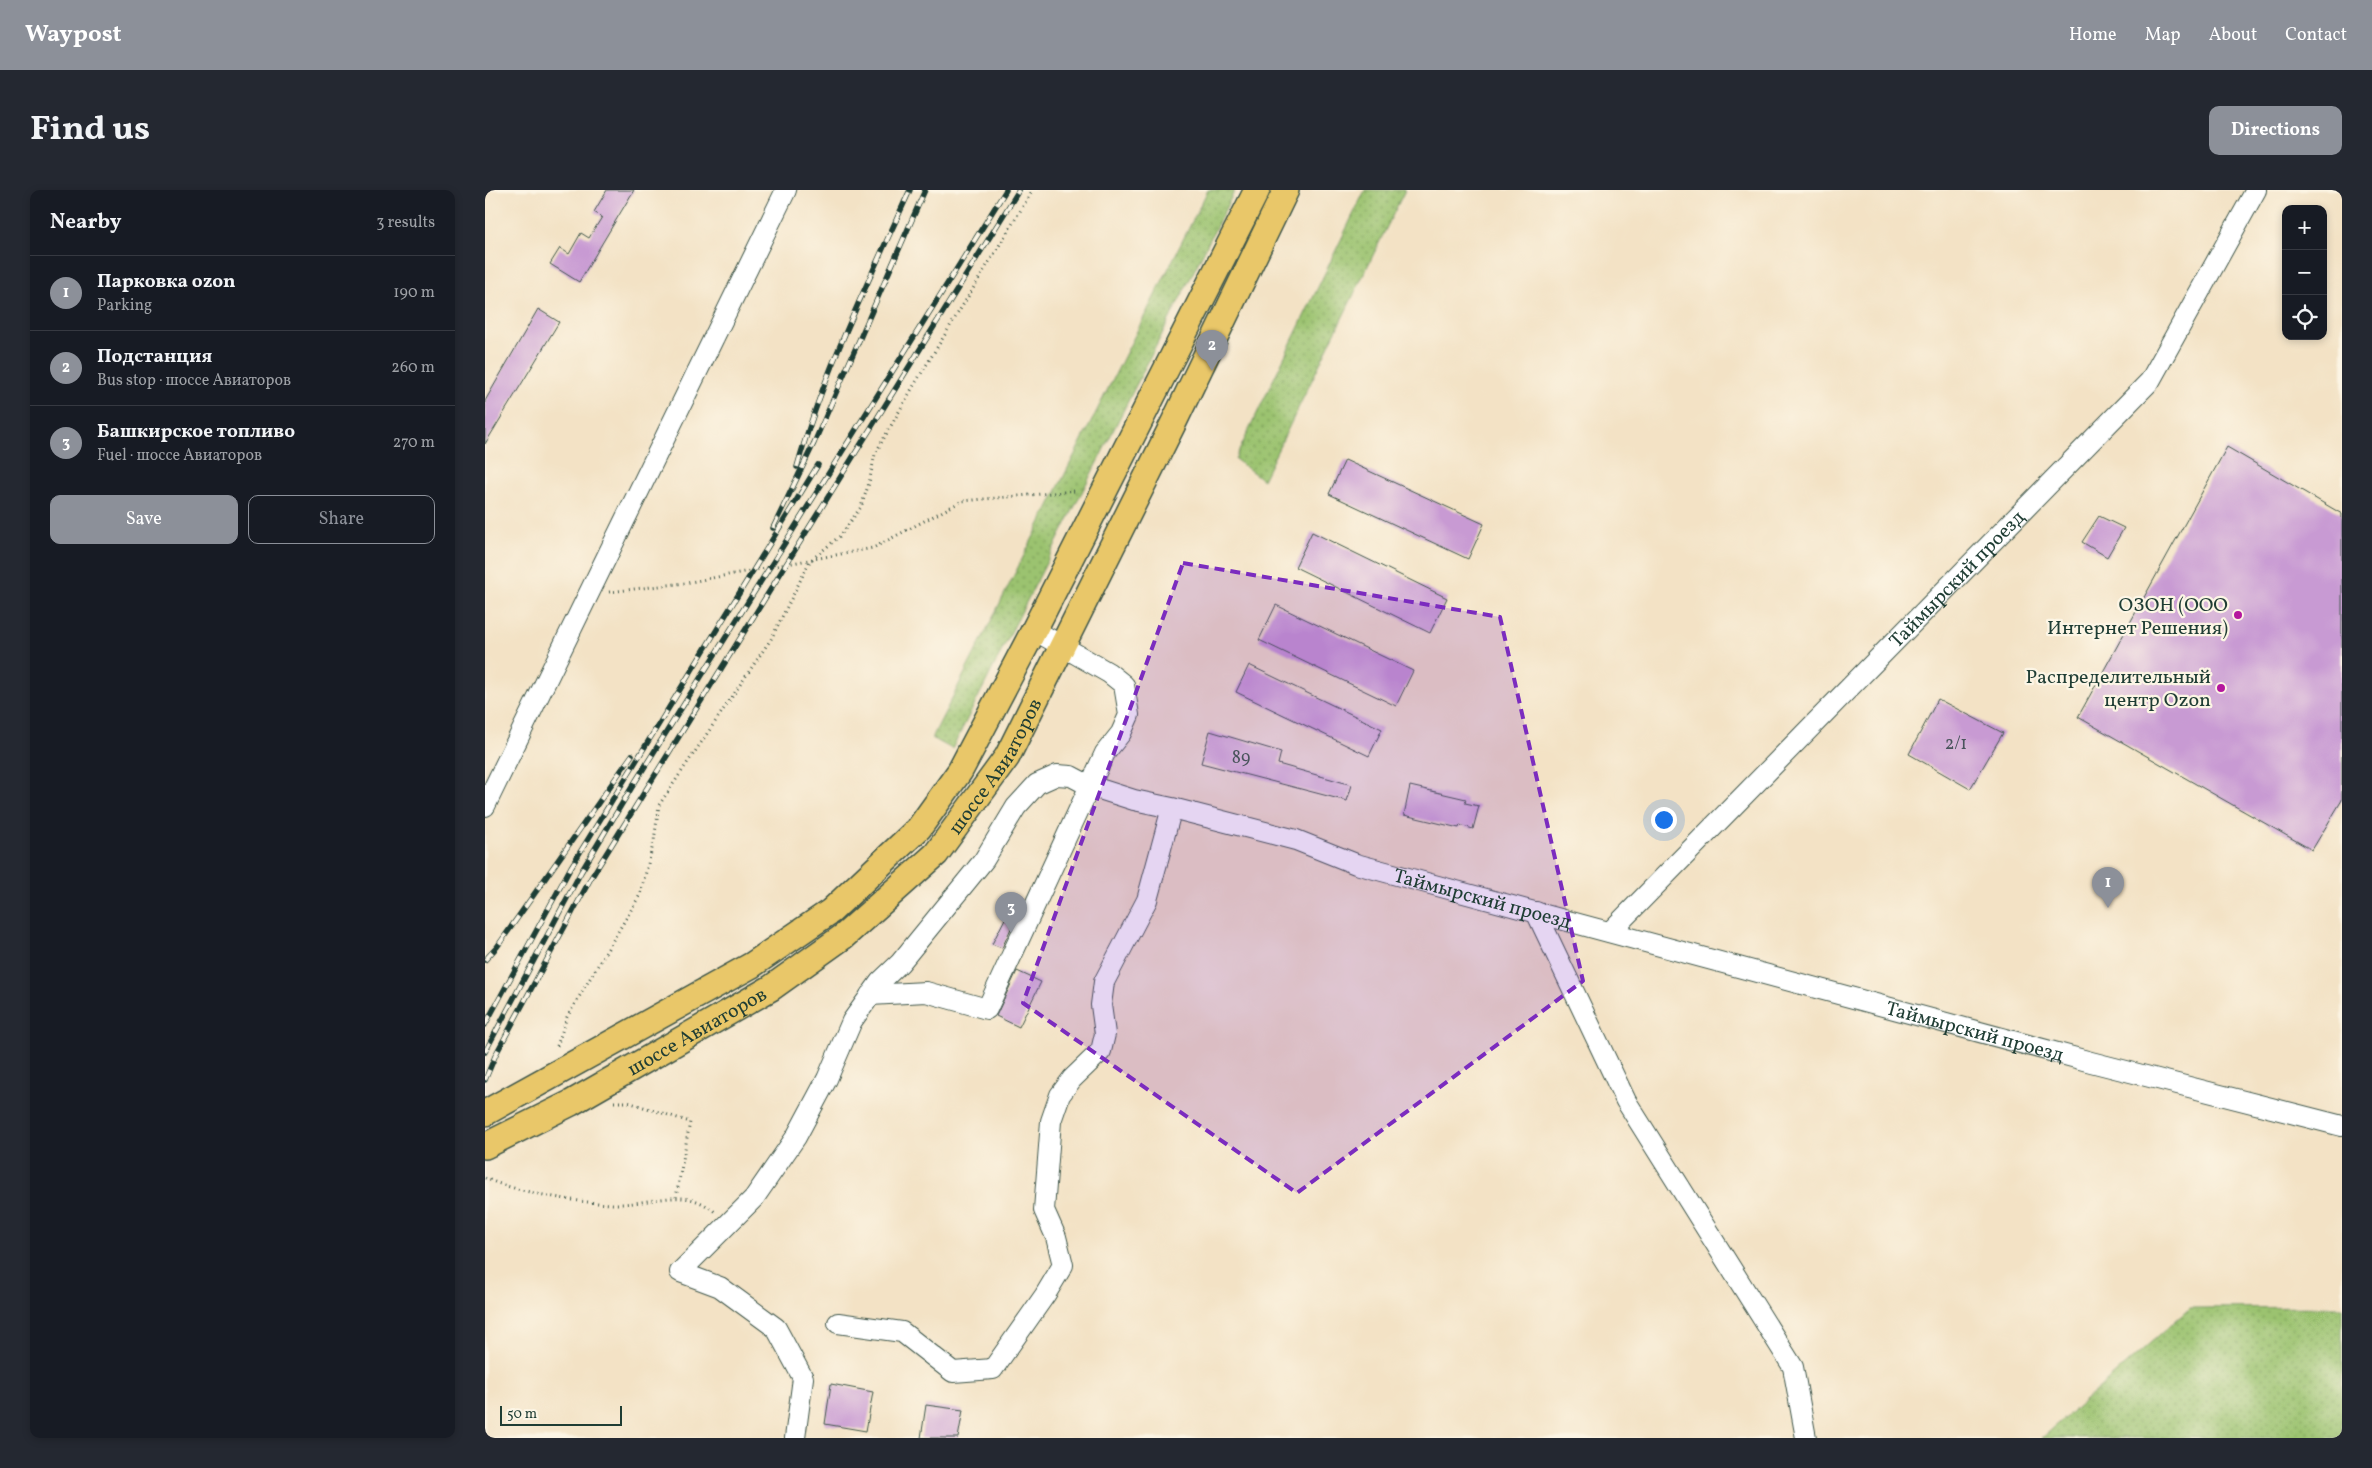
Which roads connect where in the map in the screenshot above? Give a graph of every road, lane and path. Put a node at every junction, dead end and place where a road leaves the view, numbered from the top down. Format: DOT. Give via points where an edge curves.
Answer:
graph roads {
  1 [pos="786,190"];
  2 [pos="1033,190"];
  3 [pos="1257,190"];
  4 [pos="1285,190"];
  5 [pos="2256,190"];
  6 [pos="1075,490"];
  7 [pos="810,561"];
  8 [pos="587,595"];
  9 [pos="1034,630"];
  10 [pos="1063,646"];
  11 [pos="1090,786"];
  12 [pos="485,806"];
  13 [pos="1170,815"];
  14 [pos="1536,912"];
  15 [pos="1610,932"];
  16 [pos="870,995"];
  17 [pos="557,1046"];
  18 [pos="612,1102"];
  19 [pos="485,1114"];
  20 [pos="2342,1126"];
  21 [pos="485,1146"];
  22 [pos="485,1178"];
  23 [pos="676,1197"];
  24 [pos="727,1224"];
  25 [pos="838,1322"];
  26 [pos="799,1437"];
  27 [pos="1807,1438"];
  1 -- 8 [label="street"];
  2 -- 7 [label="path" via="875,454 861,507 839,536"];
  3 -- 9 [label="main road, шоссе Авиаторов"];
  4 -- 10 [label="main road, шоссе Авиаторов"];
  5 -- 15 [label="street, Таймырский проезд" via="2150,381"];
  6 -- 7 [label="path" via="962,501 873,548"];
  7 -- 8 [label="path" via="685,583"];
  7 -- 17 [label="path" via="771,639 659,805 640,895 567,1017"];
  8 -- 12 [label="street"];
  9 -- 10 [label="street"];
  9 -- 19 [label="main road, шоссе Авиаторов" via="960,772 919,828 831,911 752,965"];
  10 -- 11 [label="street" via="1117,678 1123,684 1128,701 1129,715 1121,733 1105,752"];
  10 -- 21 [label="main road, шоссе Авиаторов" via="1007,757 983,792 936,854 886,901 844,936 771,988 571,1103"];
  11 -- 14 [label="street, Таймырский проезд" via="1297,840 1356,864"];
  11 -- 16 [label="street, Таймырский проезд" via="1071,776 1057,776 1037,784 1016,808 984,860"];
  11 -- 16 [label="street" via="987,1009 926,992"];
  13 -- 25 [label="street" via="1147,900 1104,982 1101,1005 1105,1034 1101,1051 1060,1095 1051,1121 1045,1210 1063,1264 1045,1295 993,1369 953,1372 902,1332"];
  14 -- 15 [label="street, Таймырский проезд"];
  14 -- 27 [label="street" via="1626,1101 1793,1367"];
  15 -- 20 [label="street, Таймырский проезд"];
  16 -- 24 [label="street, Таймырский проезд" via="852,1021 827,1079 796,1137 754,1198"];
  18 -- 23 [label="path" via="627,1102 690,1122"];
  22 -- 23 [label="path" via="571,1200 621,1204"];
  23 -- 24 [label="path" via="706,1204"];
  24 -- 26 [label="street, Таймырский проезд" via="680,1272 720,1287 776,1328 803,1378"];
}
